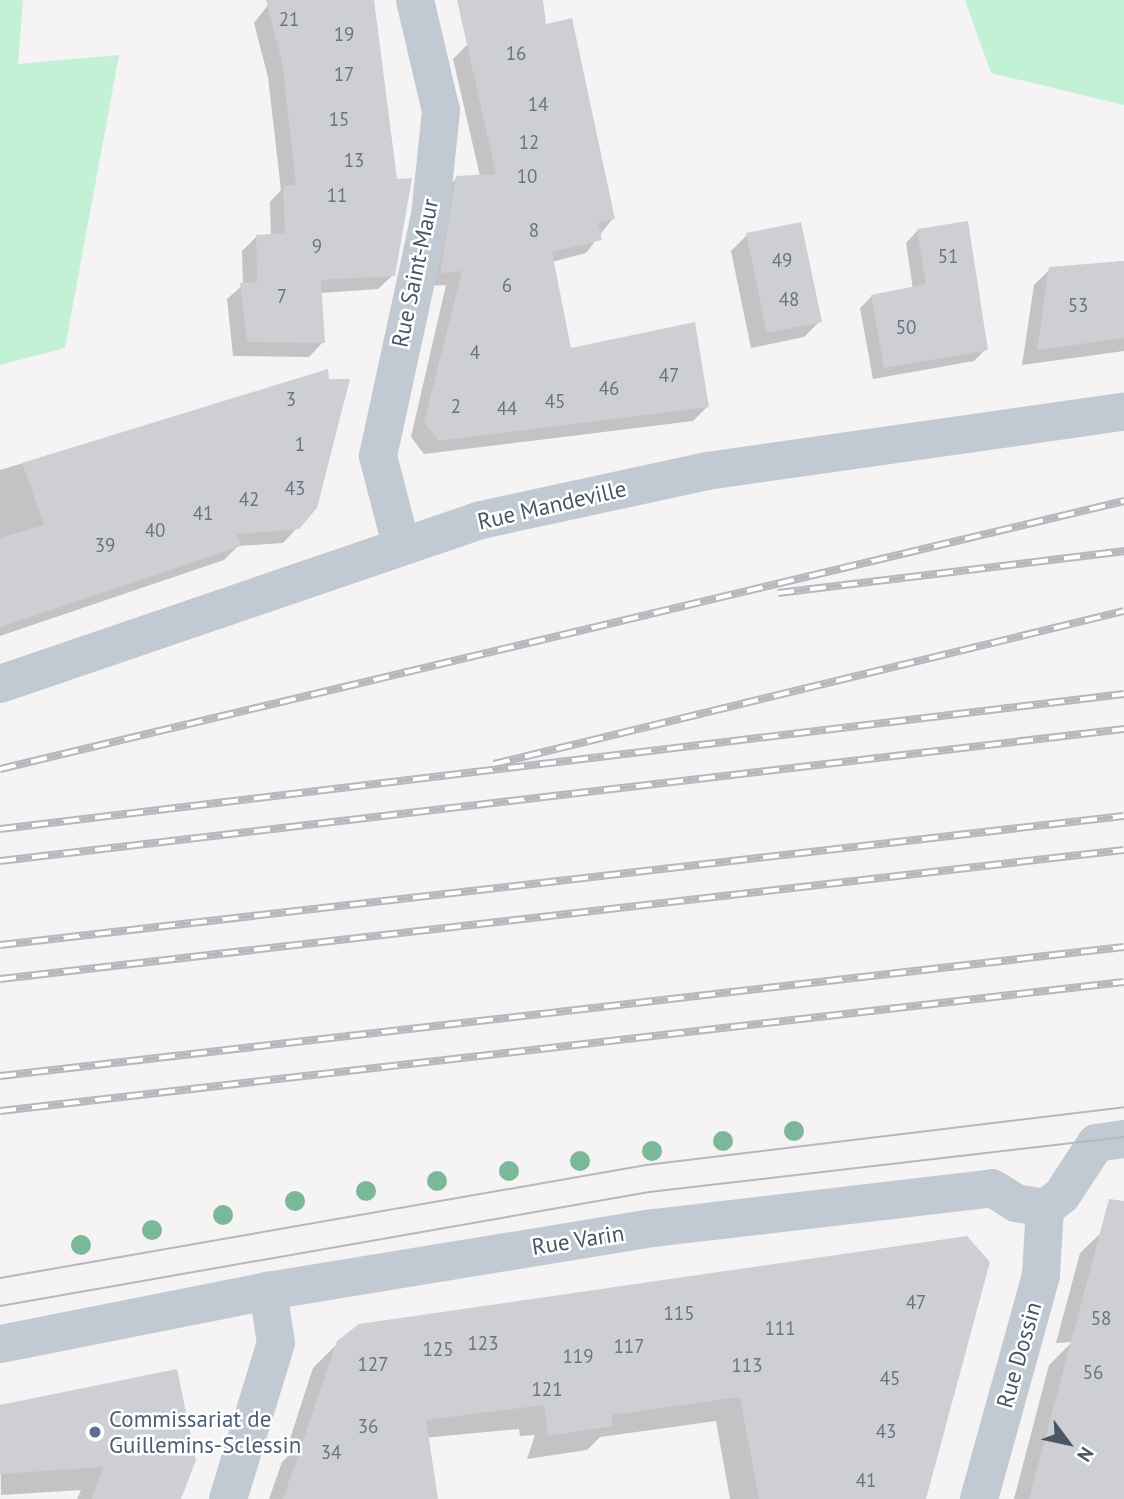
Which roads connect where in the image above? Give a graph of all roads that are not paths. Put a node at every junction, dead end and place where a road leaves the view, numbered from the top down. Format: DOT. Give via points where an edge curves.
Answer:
graph roads {
  1 [pos="415,0"];
  2 [pos="1124,412"];
  3 [pos="401,545"];
  4 [pos="0,684"];
  5 [pos="1124,1139"];
  6 [pos="1045,1208"];
  7 [pos="268,1291"];
  8 [pos="0,1345"];
  9 [pos="228,1499"];
  10 [pos="979,1499"];
  1 -- 3 [label="street, Rue Saint-Maur" via="441,111 430,216 380,433 378,456"];
  2 -- 3 [label="street, Rue Mandeville" via="707,471 481,520"];
  3 -- 4 [label="street, Rue Mandeville"];
  5 -- 6 [label="street" via="1096,1143 1062,1195"];
  6 -- 7 [label="street, Rue Varin" via="1016,1203 992,1188 654,1228"];
  6 -- 10 [label="street, Rue Dossin" via="1041,1275"];
  7 -- 8 [label="street, Rue Varin"];
  7 -- 9 [label="street" via="276,1343"];
}
